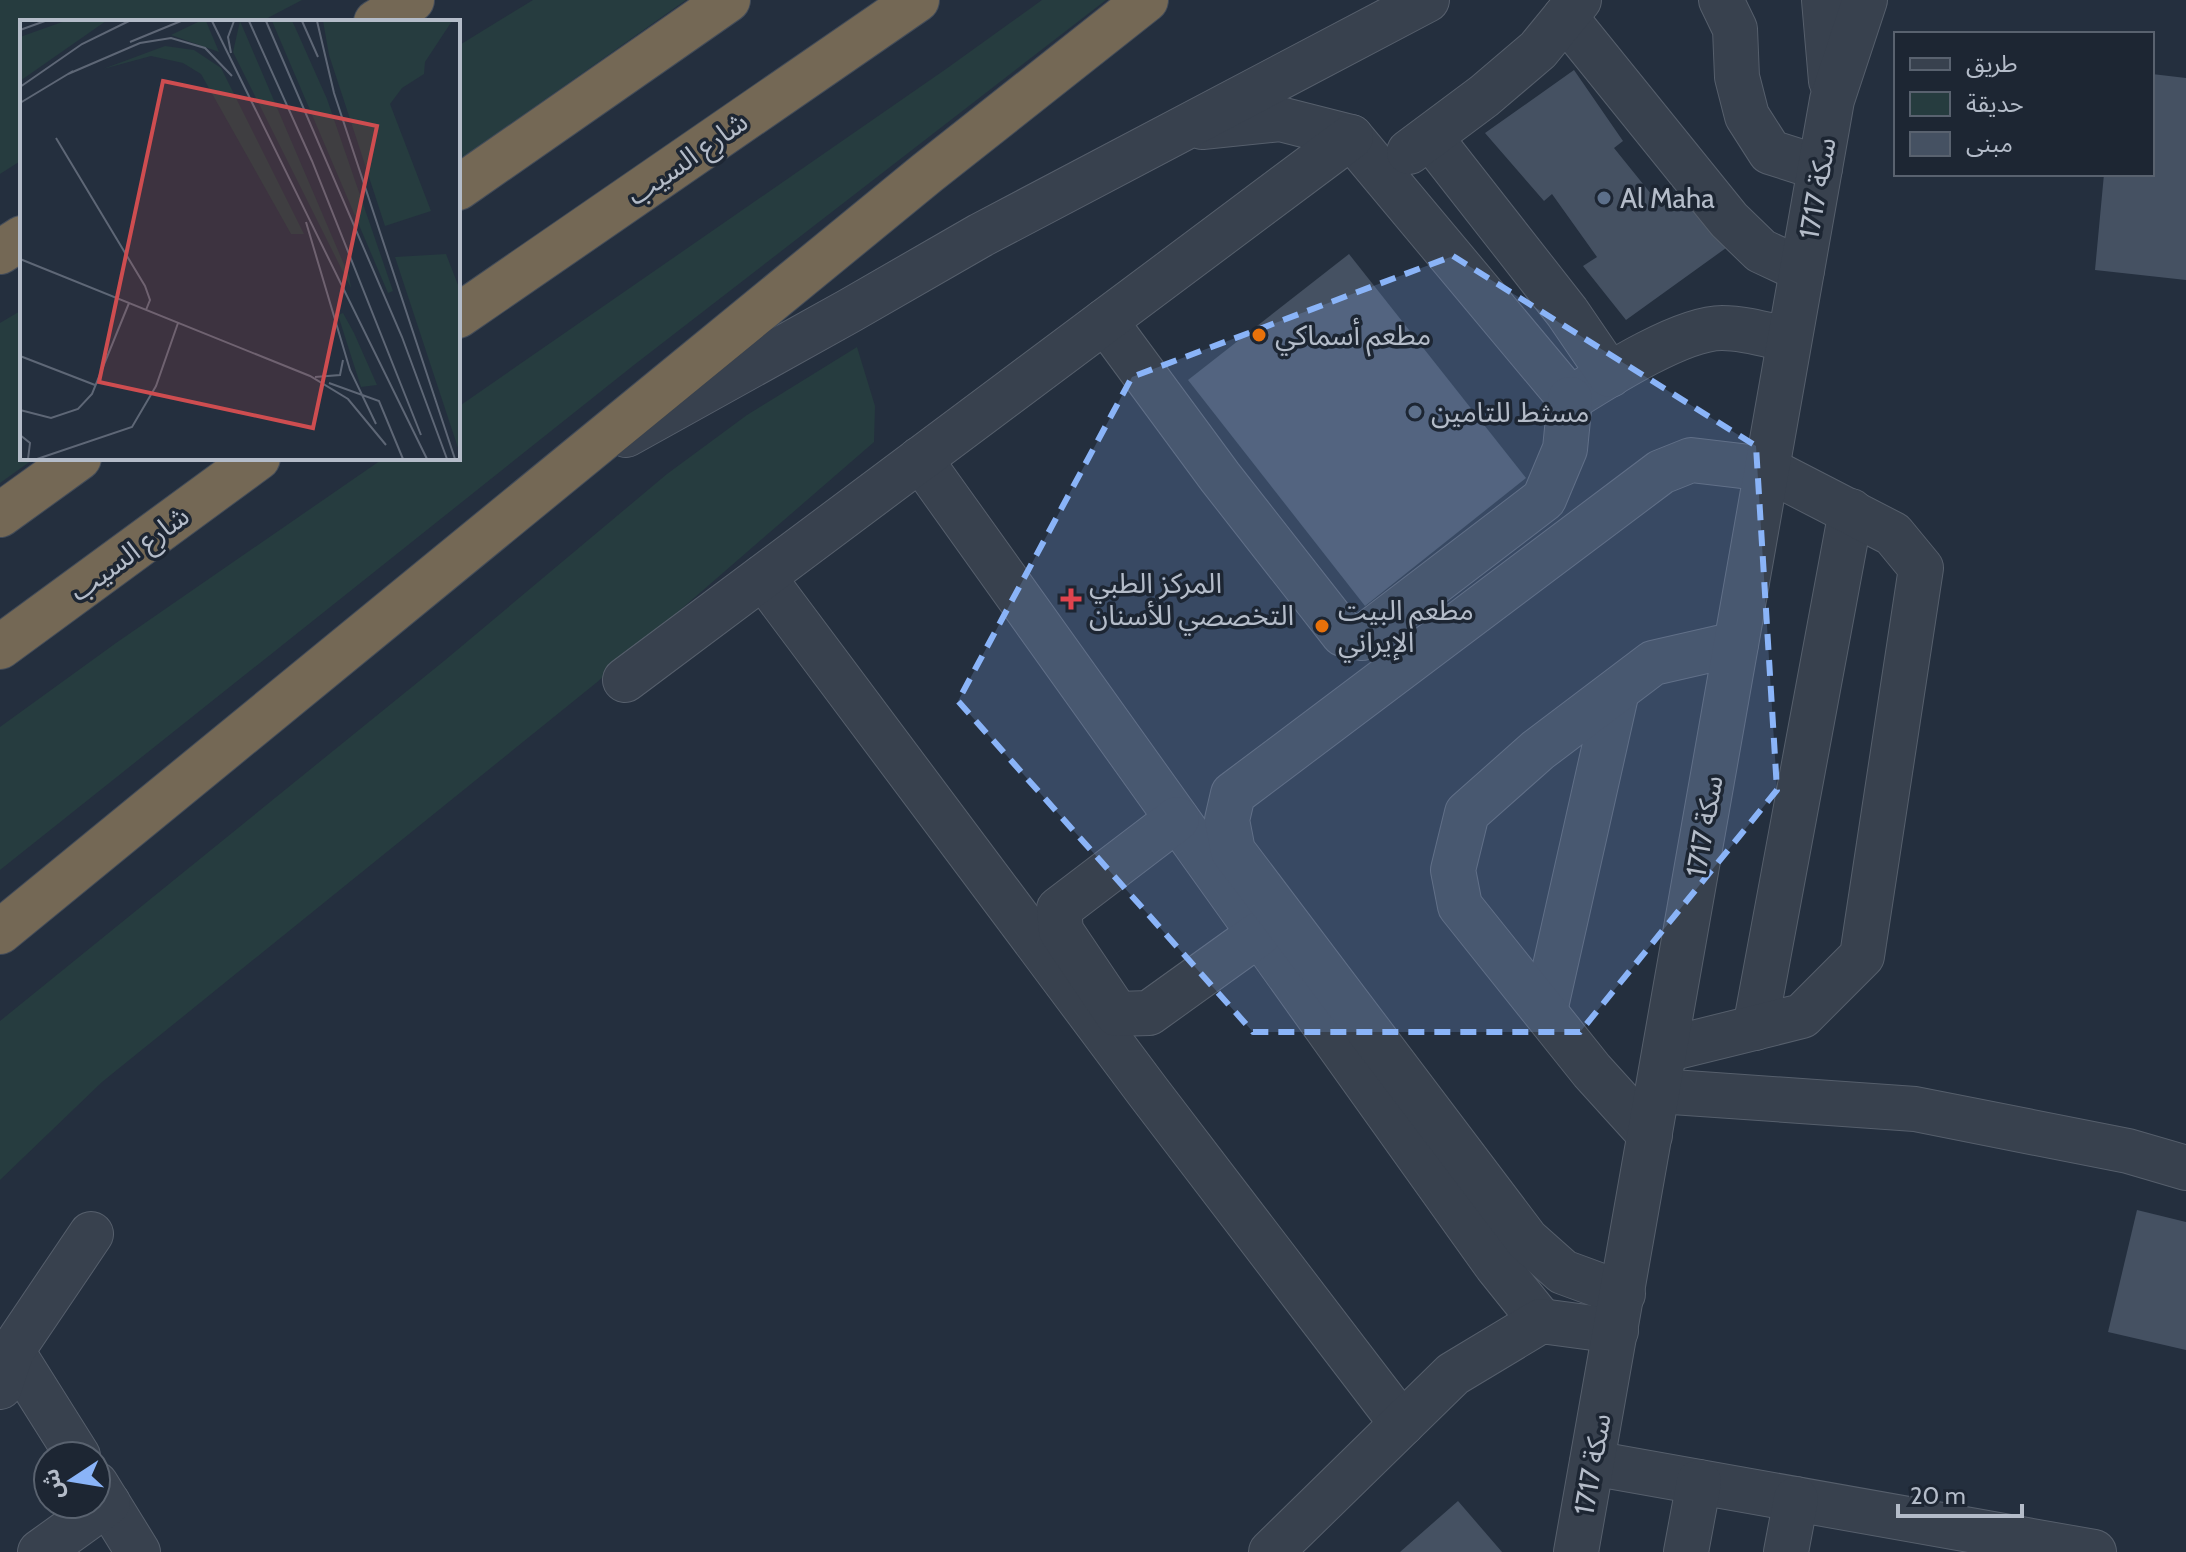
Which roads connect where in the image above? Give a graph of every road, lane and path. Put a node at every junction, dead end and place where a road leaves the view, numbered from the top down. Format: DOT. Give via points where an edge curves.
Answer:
graph roads {
  1 [pos="412,0"];
  2 [pos="728,0"];
  3 [pos="917,0"];
  4 [pos="1146,0"];
  5 [pos="1427,0"];
  6 [pos="1721,0"];
  7 [pos="1824,0"];
  8 [pos="1846,0"];
  9 [pos="1865,0"];
  10 [pos="1572,8"];
  11 [pos="379,20"];
  12 [pos="1832,100"];
  13 [pos="1179,129"];
  14 [pos="1351,137"];
  15 [pos="1430,137"];
  16 [pos="1820,168"];
  17 [pos="1381,173"];
  18 [pos="460,187"];
  19 [pos="20,239"];
  20 [pos="0,252"];
  21 [pos="1802,270"];
  22 [pos="460,315"];
  23 [pos="1105,321"];
  24 [pos="1789,340"];
  25 [pos="1610,375"];
  26 [pos="1570,399"];
  27 [pos="920,459"];
  28 [pos="76,460"];
  29 [pos="255,460"];
  30 [pos="567,467"];
  31 [pos="1767,469"];
  32 [pos="1851,511"];
  33 [pos="0,515"];
  34 [pos="763,577"];
  35 [pos="1736,644"];
  36 [pos="0,647"];
  37 [pos="625,680"];
  38 [pos="1617,691"];
  39 [pos="1177,819"];
  40 [pos="52,890"];
  41 [pos="0,923"];
  42 [pos="0,932"];
  43 [pos="1259,934"];
  44 [pos="0,942"];
  45 [pos="1545,1011"];
  46 [pos="1755,1028"];
  47 [pos="1661,1070"];
  48 [pos="1650,1135"];
  49 [pos="2186,1168"];
  50 [pos="91,1234"];
  51 [pos="1619,1313"];
  52 [pos="1541,1321"];
  53 [pos="6,1369"];
  54 [pos="1402,1424"];
  55 [pos="65,1440"];
  56 [pos="1592,1463"];
  57 [pos="1699,1482"];
  58 [pos="1796,1499"];
  59 [pos="112,1510"];
  60 [pos="74,1520"];
  61 [pos="40,1552"];
  62 [pos="138,1552"];
  63 [pos="1271,1552"];
  64 [pos="1576,1552"];
  65 [pos="1686,1552"];
  66 [pos="1786,1552"];
  67 [pos="2094,1552"];
  1 -- 11 [label="highway"];
  2 -- 18 [label="highway"];
  3 -- 22 [label="highway, شارع السيب"];
  4 -- 30 [label="highway"];
  5 -- 13 [label="street"];
  6 -- 16 [label="street" via="1735,29 1737,77 1747,116 1770,152"];
  7 -- 12 [label="street, سكة 1717"];
  8 -- 12 [label="street"];
  9 -- 12 [label="street, سكة 1717"];
  10 -- 15 [label="street" via="1538,50"];
  10 -- 21 [label="street" via="1729,220 1761,251"];
  12 -- 16 [label="street, سكة 1717"];
  13 -- 14 [label="street" via="1280,119"];
  13 -- 30 [label="street"];
  14 -- 17 [label="street"];
  14 -- 23 [label="street"];
  15 -- 17 [label="street"];
  15 -- 25 [label="street"];
  16 -- 21 [label="street, سكة 1717"];
  17 -- 26 [label="street"];
  19 -- 20 [label="highway"];
  21 -- 24 [label="street, سكة 1717"];
  23 -- 26 [label="street" via="1343,634 1362,638 1544,499 1565,449"];
  23 -- 27 [label="street"];
  24 -- 25 [label="street" via="1747,330 1694,331"];
  24 -- 31 [label="street, سكة 1717"];
  25 -- 26 [label="street"];
  27 -- 34 [label="street"];
  27 -- 39 [label="street"];
  28 -- 33 [label="highway"];
  29 -- 36 [label="highway, شارع السيب"];
  30 -- 40 [label="highway"];
  31 -- 32 [label="street"];
  31 -- 35 [label="street, سكة 1717"];
  31 -- 51 [label="street" via="1691,460 1661,472 1233,794 1227,820 1233,851 1527,1240"];
  32 -- 46 [label="street"];
  32 -- 46 [label="street" via="1893,534 1921,568 1862,956 1802,1016"];
  34 -- 37 [label="street"];
  34 -- 54 [label="street"];
  35 -- 38 [label="street" via="1653,663"];
  35 -- 47 [label="street, سكة 1717"];
  38 -- 45 [label="street"];
  38 -- 45 [label="street" via="1538,750 1467,813 1453,870 1460,906"];
  39 -- 43 [label="street"];
  39 -- 43 [label="street" via="1059,909 1061,931 1117,1014 1149,1013"];
  40 -- 41 [label="highway"];
  40 -- 42 [label="highway"];
  40 -- 44 [label="highway"];
  43 -- 52 [label="street"];
  45 -- 48 [label="street"];
  46 -- 47 [label="street"];
  47 -- 48 [label="street, سكة 1717"];
  47 -- 49 [label="street" via="1915,1109 2128,1151"];
  48 -- 51 [label="street, سكة 1717"];
  50 -- 53 [label="street"];
  51 -- 52 [label="street"];
  51 -- 56 [label="street, سكة 1717"];
  52 -- 54 [label="street" via="1453,1374"];
  53 -- 55 [label="street"];
  54 -- 63 [label="street"];
  56 -- 57 [label="street"];
  56 -- 64 [label="street, سكة 1717"];
  57 -- 58 [label="street"];
  57 -- 65 [label="street"];
  58 -- 66 [label="street"];
  58 -- 67 [label="street"];
  59 -- 62 [label="street"];
  60 -- 61 [label="street"];
}
